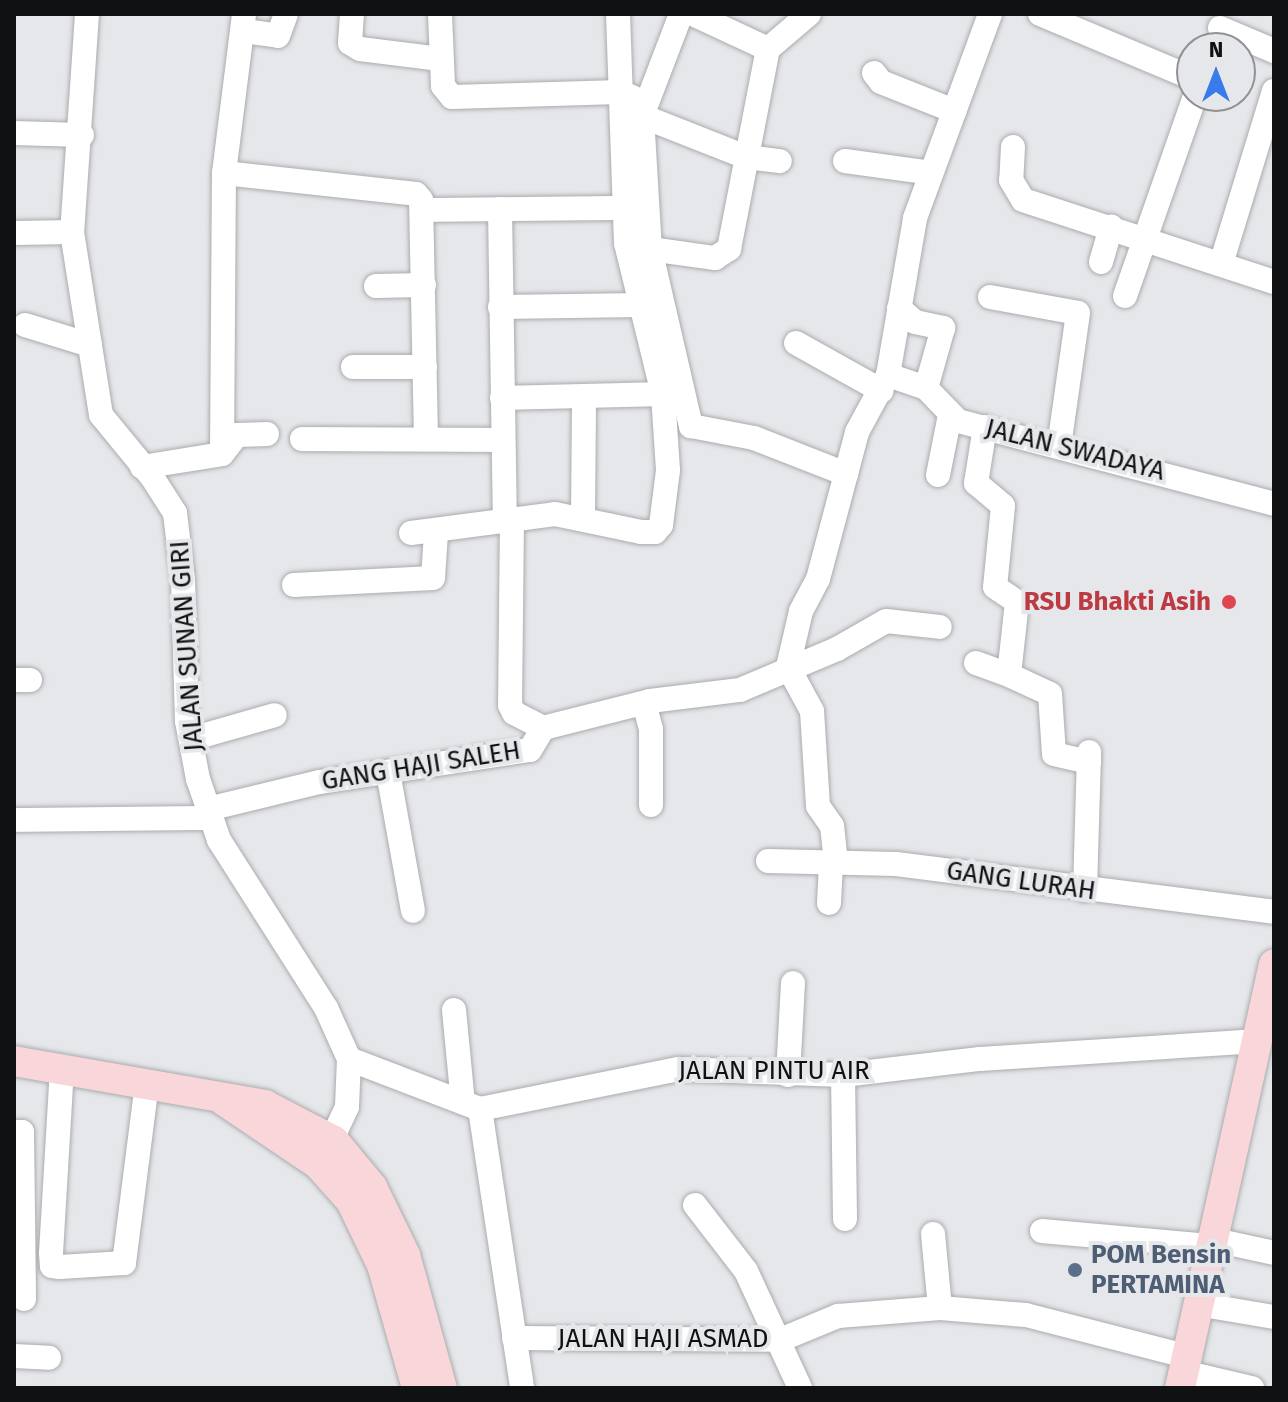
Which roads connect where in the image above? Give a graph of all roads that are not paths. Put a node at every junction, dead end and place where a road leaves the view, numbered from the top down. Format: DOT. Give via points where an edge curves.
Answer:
graph roads {
  1 [pos="87,14"];
  2 [pos="286,14"];
  3 [pos="352,14"];
  4 [pos="440,14"];
  5 [pos="618,14"];
  6 [pos="681,14"];
  7 [pos="693,14"];
  8 [pos="809,14"];
  9 [pos="990,14"];
  10 [pos="1040,14"];
  11 [pos="244,22"];
  12 [pos="1219,30"];
  13 [pos="768,49"];
  14 [pos="1274,51"];
  15 [pos="440,59"];
  16 [pos="1176,71"];
  17 [pos="874,73"];
  18 [pos="1274,91"];
  19 [pos="620,92"];
  20 [pos="643,109"];
  21 [pos="954,111"];
  22 [pos="1189,112"];
  23 [pos="14,133"];
  24 [pos="82,135"];
  25 [pos="1013,147"];
  26 [pos="746,157"];
  27 [pos="780,161"];
  28 [pos="845,161"];
  29 [pos="224,173"];
  30 [pos="931,173"];
  31 [pos="626,208"];
  32 [pos="500,209"];
  33 [pos="423,210"];
  34 [pos="1111,226"];
  35 [pos="72,232"];
  36 [pos="14,233"];
  37 [pos="1144,238"];
  38 [pos="650,249"];
  39 [pos="1101,262"];
  40 [pos="1221,264"];
  41 [pos="1274,282"];
  42 [pos="424,285"];
  43 [pos="376,286"];
  44 [pos="1125,296"];
  45 [pos="990,297"];
  46 [pos="641,305"];
  47 [pos="500,307"];
  48 [pos="899,308"];
  49 [pos="25,325"];
  50 [pos="796,343"];
  51 [pos="90,345"];
  52 [pos="353,367"];
  53 [pos="425,367"];
  54 [pos="885,383"];
  55 [pos="926,388"];
  56 [pos="663,394"];
  57 [pos="584,396"];
  58 [pos="502,398"];
  59 [pos="950,415"];
  60 [pos="985,427"];
  61 [pos="267,434"];
  62 [pos="302,439"];
  63 [pos="426,439"];
  64 [pos="503,440"];
  65 [pos="1059,446"];
  66 [pos="222,454"];
  67 [pos="142,467"];
  68 [pos="846,474"];
  69 [pos="938,475"];
  70 [pos="1274,504"];
  71 [pos="583,518"];
  72 [pos="509,519"];
  73 [pos="411,533"];
  74 [pos="436,533"];
  75 [pos="294,585"];
  76 [pos="940,627"];
  77 [pos="976,663"];
  78 [pos="788,667"];
  79 [pos="1009,675"];
  80 [pos="644,703"];
  81 [pos="275,715"];
  82 [pos="543,728"];
  83 [pos="191,739"];
  84 [pos="388,772"];
  85 [pos="651,805"];
  86 [pos="210,814"];
  87 [pos="14,820"];
  88 [pos="768,861"];
  89 [pos="834,863"];
  90 [pos="1085,890"];
  91 [pos="829,903"];
  92 [pos="413,911"];
  93 [pos="1274,912"];
  94 [pos="1274,964"];
  95 [pos="793,983"];
  96 [pos="454,1010"];
  97 [pos="1258,1041"];
  98 [pos="349,1059"];
  99 [pos="14,1061"];
  100 [pos="62,1068"];
  101 [pos="788,1075"];
  102 [pos="843,1075"];
  103 [pos="147,1083"];
  104 [pos="472,1106"];
  105 [pos="14,1132"];
  106 [pos="326,1153"];
  107 [pos="695,1205"];
  108 [pos="845,1219"];
  109 [pos="1042,1231"];
  110 [pos="933,1234"];
  111 [pos="1210,1242"];
  112 [pos="1274,1253"];
  113 [pos="24,1299"];
  114 [pos="1197,1304"];
  115 [pos="940,1308"];
  116 [pos="1274,1317"];
  117 [pos="514,1338"];
  118 [pos="780,1340"];
  119 [pos="14,1356"];
  120 [pos="49,1358"];
  121 [pos="1183,1372"];
  122 [pos="417,1388"];
  123 [pos="442,1388"];
  124 [pos="522,1388"];
  125 [pos="800,1388"];
  126 [pos="1252,1388"];
  1 -- 24 [label="street, JALAN SUNAN GIRI"];
  2 -- 11 [label="street" via="278,36"];
  3 -- 15 [label="street" via="350,43 360,49"];
  4 -- 15 [label="street"];
  5 -- 19 [label="street"];
  6 -- 20 [label="street"];
  7 -- 13 [label="street"];
  8 -- 13 [label="street"];
  9 -- 21 [label="street"];
  10 -- 16 [label="street"];
  11 -- 29 [label="street"];
  12 -- 14 [label="street"];
  13 -- 26 [label="street"];
  15 -- 19 [label="street" via="443,86 452,97"];
  17 -- 21 [label="street" via="881,82"];
  18 -- 40 [label="street"];
  19 -- 20 [label="street"];
  19 -- 31 [label="street"];
  20 -- 26 [label="street"];
  20 -- 38 [label="street"];
  21 -- 30 [label="street"];
  22 -- 37 [label="street"];
  23 -- 24 [label="street"];
  24 -- 35 [label="street, JALAN SUNAN GIRI"];
  25 -- 34 [label="street" via="1011,180 1023,200"];
  26 -- 27 [label="street"];
  26 -- 38 [label="street" via="729,249 715,258"];
  28 -- 30 [label="street"];
  29 -- 33 [label="street" via="416,194"];
  29 -- 66 [label="street"];
  30 -- 48 [label="street" via="915,218"];
  31 -- 32 [label="street"];
  31 -- 46 [label="street" via="626,243"];
  32 -- 33 [label="street"];
  32 -- 47 [label="street"];
  33 -- 42 [label="street"];
  34 -- 37 [label="street"];
  34 -- 39 [label="street"];
  35 -- 36 [label="street"];
  35 -- 51 [label="street, JALAN SUNAN GIRI"];
  37 -- 40 [label="street"];
  37 -- 44 [label="street"];
  38 -- 68 [label="street" via="691,426 754,438"];
  40 -- 41 [label="street"];
  42 -- 43 [label="street"];
  42 -- 53 [label="street"];
  45 -- 65 [label="street" via="1078,313"];
  46 -- 47 [label="street"];
  46 -- 56 [label="street"];
  47 -- 58 [label="street"];
  48 -- 54 [label="street"];
  48 -- 55 [label="street" via="915,322 943,328"];
  49 -- 51 [label="street"];
  50 -- 54 [label="street, JALAN SWADAYA"];
  51 -- 67 [label="street, JALAN SUNAN GIRI" via="101,415"];
  52 -- 53 [label="street"];
  53 -- 63 [label="street"];
  54 -- 55 [label="street, JALAN SWADAYA"];
  54 -- 68 [label="street" via="857,432"];
  55 -- 59 [label="street, JALAN SWADAYA"];
  56 -- 57 [label="street"];
  56 -- 71 [label="street" via="668,470 661,525 655,532 641,532"];
  57 -- 58 [label="street"];
  57 -- 71 [label="street"];
  58 -- 64 [label="street"];
  59 -- 60 [label="street, JALAN SWADAYA"];
  59 -- 69 [label="street"];
  60 -- 65 [label="street, JALAN SWADAYA"];
  60 -- 79 [label="street" via="976,483 1003,506 995,587 1017,602"];
  61 -- 66 [label="street" via="237,435"];
  62 -- 63 [label="street"];
  63 -- 64 [label="street"];
  64 -- 72 [label="street"];
  65 -- 70 [label="street, JALAN SWADAYA"];
  66 -- 67 [label="street"];
  67 -- 83 [label="street, JALAN SUNAN GIRI" via="175,513 180,536"];
  68 -- 78 [label="street"];
  71 -- 72 [label="street" via="555,514"];
  72 -- 74 [label="street"];
  72 -- 82 [label="street" via="510,705 514,713"];
  73 -- 74 [label="street"];
  74 -- 75 [label="street" via="433,578"];
  76 -- 78 [label="street, GANG HAJI SALEH" via="886,621 837,649"];
  77 -- 79 [label="street"];
  78 -- 80 [label="street, GANG HAJI SALEH" via="732,692"];
  78 -- 89 [label="street" via="812,711 818,806 832,826"];
  79 -- 90 [label="street" via="1050,694 1054,754 1089,757"];
  80 -- 82 [label="street, GANG HAJI SALEH"];
  80 -- 85 [label="street" via="651,729"];
  81 -- 83 [label="street"];
  82 -- 84 [label="street, GANG HAJI SALEH" via="530,750"];
  83 -- 86 [label="street, JALAN SUNAN GIRI"];
  84 -- 86 [label="street, GANG HAJI SALEH"];
  84 -- 92 [label="street"];
  86 -- 87 [label="street, GANG HAJI SALEH"];
  86 -- 98 [label="street, JALAN SUNAN GIRI" via="219,840 326,1008"];
  88 -- 89 [label="street, GANG LURAH"];
  89 -- 90 [label="street, GANG LURAH" via="896,864"];
  89 -- 91 [label="street"];
  90 -- 93 [label="street, GANG LURAH"];
  94 -- 97 [label="main road"];
  95 -- 101 [label="street"];
  96 -- 104 [label="street"];
  97 -- 102 [label="street, JALAN PINTU AIR" via="980,1059"];
  97 -- 111 [label="main road"];
  98 -- 104 [label="street"];
  98 -- 106 [label="street, JALAN SUNAN GIRI" via="347,1107"];
  99 -- 100 [label="main road"];
  100 -- 103 [label="main road"];
  100 -- 103 [label="street" via="52,1266 124,1263"];
  101 -- 102 [label="street, JALAN PINTU AIR"];
  101 -- 104 [label="street, JALAN PINTU AIR" via="679,1069"];
  102 -- 108 [label="street"];
  103 -- 106 [label="main road" via="216,1093 243,1117"];
  104 -- 117 [label="street"];
  105 -- 113 [label="street" via="22,1132"];
  106 -- 122 [label="main road" via="382,1265"];
  106 -- 123 [label="main road" via="372,1187 405,1255"];
  107 -- 118 [label="street" via="746,1271"];
  109 -- 111 [label="street"];
  110 -- 115 [label="street"];
  111 -- 112 [label="street"];
  111 -- 114 [label="main road"];
  114 -- 116 [label="street"];
  114 -- 121 [label="main road"];
  115 -- 118 [label="street, JALAN HAJI ASMAD" via="838,1316"];
  115 -- 121 [label="street, JALAN HAJI ASMAD" via="1026,1315"];
  117 -- 118 [label="street, JALAN HAJI ASMAD"];
  117 -- 124 [label="street"];
  118 -- 125 [label="street"];
  119 -- 120 [label="street"];
  121 -- 126 [label="street, JALAN HAJI ASMAD"];
}
